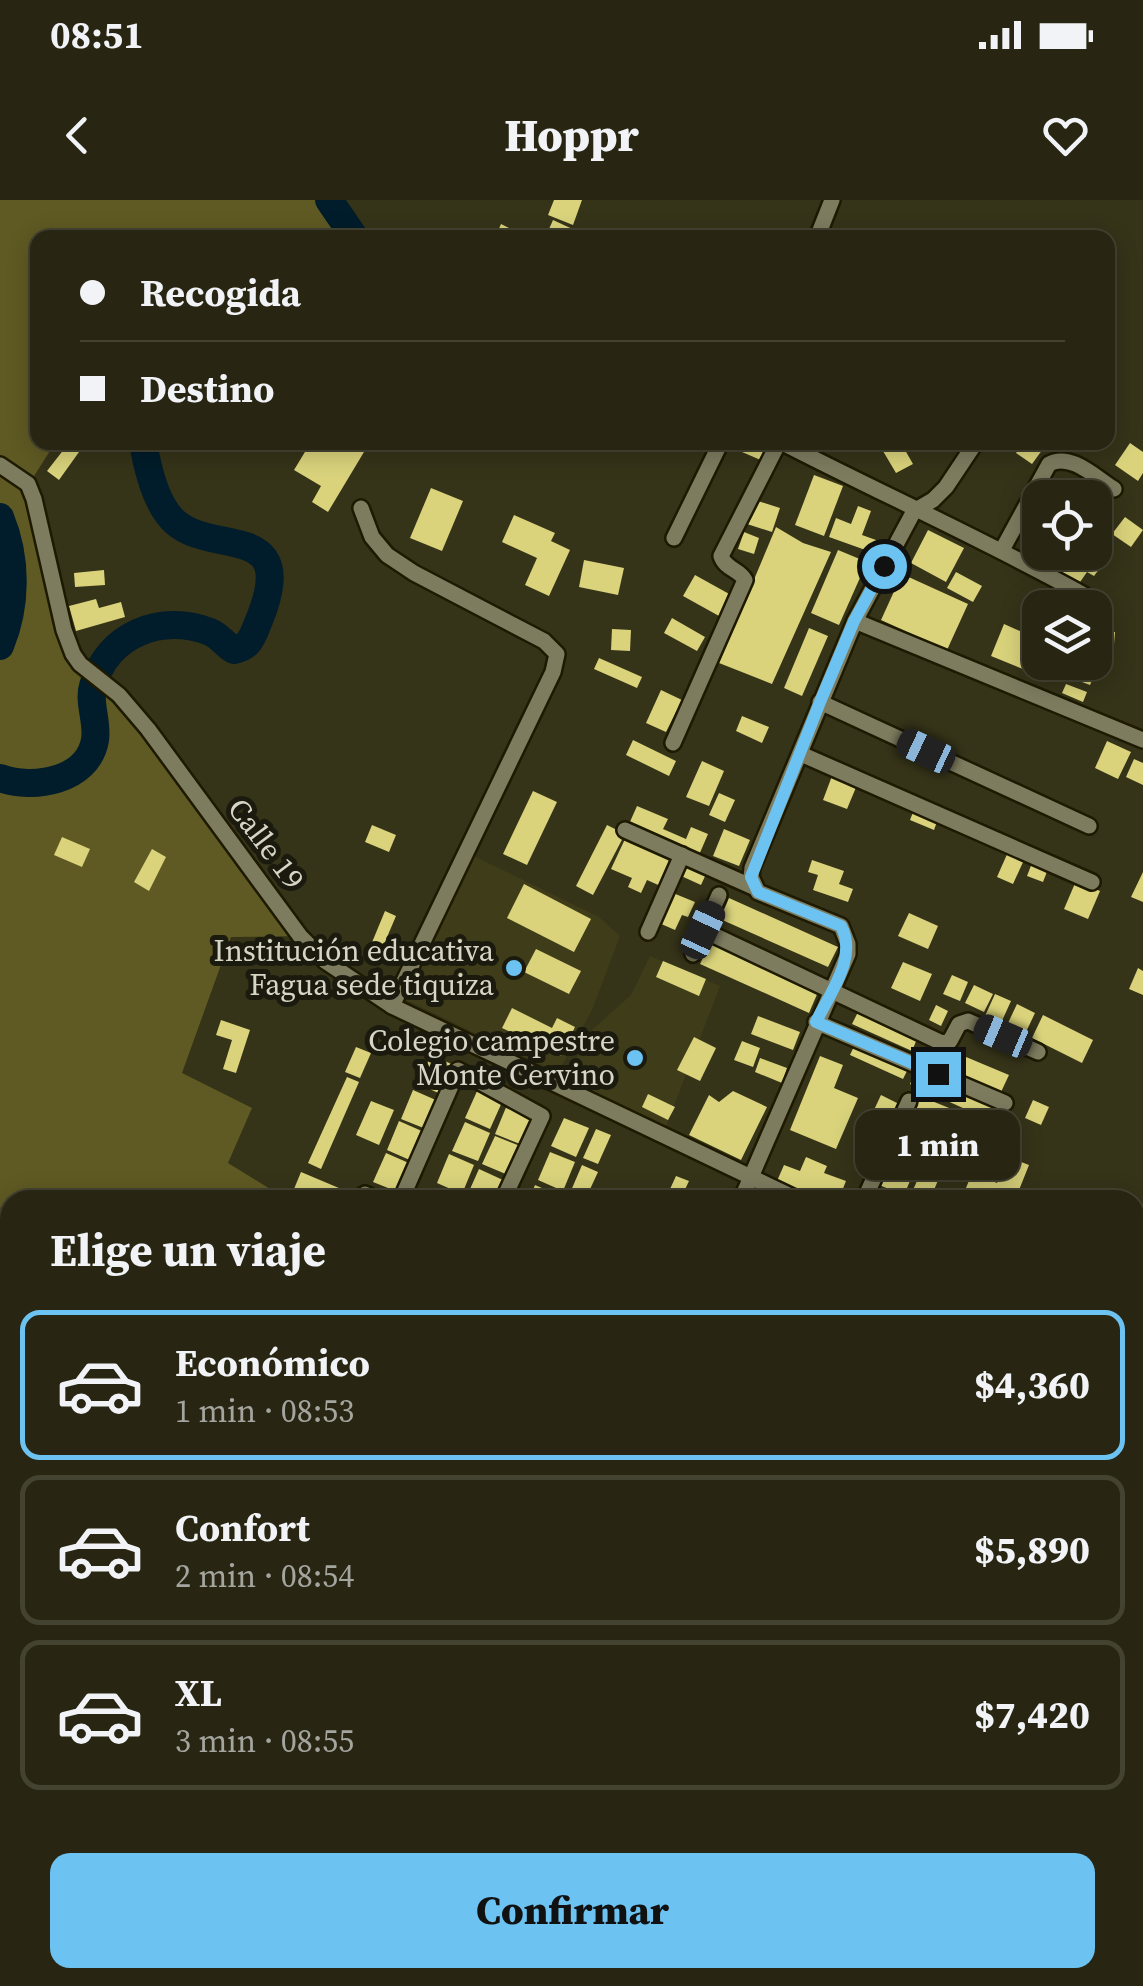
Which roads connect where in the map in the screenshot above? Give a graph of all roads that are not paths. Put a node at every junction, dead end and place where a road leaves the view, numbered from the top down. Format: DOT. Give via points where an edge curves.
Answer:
graph roads {
  1 [pos="832,200"];
  2 [pos="820,230"];
  3 [pos="717,450"];
  4 [pos="776,450"];
  5 [pos="796,450"];
  6 [pos="971,450"];
  7 [pos="0,465"];
  8 [pos="1114,489"];
  9 [pos="361,508"];
  10 [pos="914,510"];
  11 [pos="674,538"];
  12 [pos="1002,550"];
  13 [pos="1075,590"];
  14 [pos="854,621"];
  15 [pos="820,702"];
  16 [pos="1143,740"];
  17 [pos="673,743"];
  18 [pos="801,754"];
  19 [pos="1089,826"];
  20 [pos="625,830"];
  21 [pos="682,855"];
  22 [pos="1092,882"];
  23 [pos="753,887"];
  24 [pos="719,894"];
  25 [pos="703,930"];
  26 [pos="648,932"];
  27 [pos="693,954"];
  28 [pos="831,990"];
  29 [pos="392,1006"];
  30 [pos="816,1022"];
  31 [pos="1038,1052"];
  32 [pos="524,1070"];
  33 [pos="508,1098"];
  34 [pos="909,1101"];
  35 [pos="1006,1103"];
  36 [pos="751,1178"];
  37 [pos="405,1190"];
  38 [pos="509,1190"];
  39 [pos="746,1190"];
  40 [pos="777,1190"];
  41 [pos="869,1190"];
  1 -- 2 [label="street"];
  3 -- 11 [label="street"];
  4 -- 17 [label="street" via="721,556 746,580"];
  5 -- 10 [label="street"];
  6 -- 10 [label="street" via="934,500"];
  7 -- 29 [label="street, Calle 19" via="28,484 64,630 80,664 148,729 300,936"];
  8 -- 12 [label="street" via="1071,462 1049,464"];
  9 -- 29 [label="street" via="387,555 557,654"];
  10 -- 12 [label="street"];
  10 -- 14 [label="street"];
  12 -- 13 [label="street"];
  14 -- 15 [label="street"];
  14 -- 16 [label="street"];
  15 -- 18 [label="street"];
  15 -- 19 [label="street"];
  18 -- 22 [label="street"];
  18 -- 23 [label="street" via="752,868"];
  20 -- 21 [label="street"];
  21 -- 23 [label="street"];
  21 -- 26 [label="street"];
  23 -- 28 [label="street" via="841,926 848,954"];
  24 -- 25 [label="street"];
  25 -- 27 [label="street"];
  25 -- 28 [label="street"];
  28 -- 30 [label="street"];
  28 -- 31 [label="street" via="942,1044 968,1021"];
  29 -- 32 [label="street, Calle 19"];
  30 -- 35 [label="street"];
  30 -- 36 [label="street"];
  32 -- 33 [label="street"];
  32 -- 36 [label="street, Calle 19"];
  33 -- 37 [label="street" via="458,1070"];
  33 -- 38 [label="street" via="542,1116"];
  34 -- 41 [label="street"];
  36 -- 39 [label="street"];
  36 -- 40 [label="street, Calle 19"];
}
